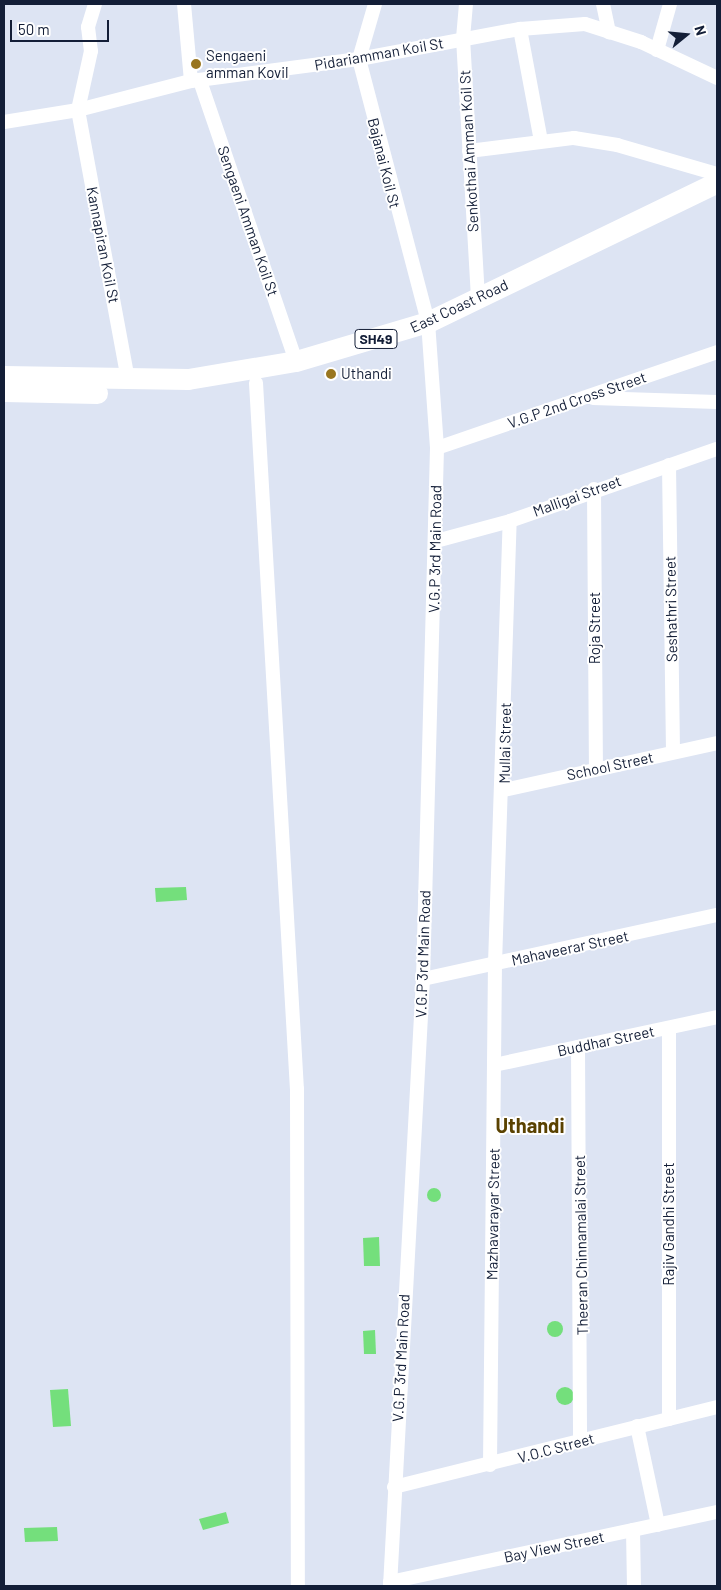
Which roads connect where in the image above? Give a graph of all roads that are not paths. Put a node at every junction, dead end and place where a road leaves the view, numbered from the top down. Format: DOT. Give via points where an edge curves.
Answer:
graph roads {
  1 [pos="94,4"];
  2 [pos="184,4"];
  3 [pos="375,4"];
  4 [pos="466,4"];
  5 [pos="603,4"];
  6 [pos="670,4"];
  7 [pos="520,29"];
  8 [pos="609,32"];
  9 [pos="463,38"];
  10 [pos="657,50"];
  11 [pos="359,59"];
  12 [pos="717,78"];
  13 [pos="195,81"];
  14 [pos="78,110"];
  15 [pos="4,122"];
  16 [pos="541,141"];
  17 [pos="469,151"];
  18 [pos="717,174"];
  19 [pos="717,182"];
  20 [pos="717,198"];
  21 [pos="478,299"];
  22 [pos="428,326"];
  23 [pos="717,352"];
  24 [pos="296,361"];
  25 [pos="4,376"];
  26 [pos="128,380"];
  27 [pos="256,383"];
  28 [pos="4,391"];
  29 [pos="584,397"];
  30 [pos="717,402"];
  31 [pos="437,448"];
  32 [pos="717,449"];
  33 [pos="669,465"];
  34 [pos="594,488"];
  35 [pos="510,521"];
  36 [pos="436,541"];
  37 [pos="717,743"];
  38 [pos="673,752"];
  39 [pos="596,768"];
  40 [pos="504,790"];
  41 [pos="717,916"];
  42 [pos="496,964"];
  43 [pos="423,979"];
  44 [pos="717,1017"];
  45 [pos="669,1028"];
  46 [pos="578,1047"];
  47 [pos="494,1065"];
  48 [pos="717,1407"];
  49 [pos="668,1419"];
  50 [pos="637,1426"];
  51 [pos="580,1442"];
  52 [pos="490,1465"];
  53 [pos="394,1487"];
  54 [pos="717,1512"];
  55 [pos="658,1525"];
  56 [pos="633,1530"];
  57 [pos="390,1584"];
  58 [pos="298,1586"];
  59 [pos="634,1586"];
  1 -- 14 [label="street" via="88,27 91,51"];
  2 -- 13 [label="street, Sengaeni Amman Koil St"];
  3 -- 11 [label="street"];
  4 -- 9 [label="street, Senkothai Amman Koil St"];
  5 -- 8 [label="street"];
  6 -- 10 [label="street"];
  7 -- 8 [label="street, Pidariamman Koil St" via="585,24"];
  7 -- 9 [label="street, Pidariamman Koil St"];
  7 -- 16 [label="street"];
  8 -- 10 [label="street, Pidariamman Koil St"];
  9 -- 11 [label="street, Pidariamman Koil St"];
  9 -- 17 [label="street, Senkothai Amman Koil St"];
  10 -- 12 [label="street, Pidariamman Koil St"];
  11 -- 13 [label="street, Pidariamman Koil St"];
  11 -- 22 [label="street, Bajanai Koil St"];
  13 -- 14 [label="street, Pidariamman Koil St"];
  13 -- 24 [label="street, Sengaeni Amman Koil St"];
  14 -- 15 [label="street, Pidariamman Koil St"];
  14 -- 26 [label="street, Kannapiran Koil St"];
  16 -- 17 [label="street"];
  16 -- 18 [label="street" via="574,138 617,144"];
  17 -- 21 [label="street, Senkothai Amman Koil St"];
  19 -- 21 [label="main road, East Coast Road / SH49"];
  20 -- 22 [label="main road, East Coast Road / SH49" via="622,234"];
  21 -- 22 [label="main road, East Coast Road / SH49"];
  22 -- 24 [label="main road, East Coast Road / SH49"];
  22 -- 27 [label="main road, East Coast Road / SH49"];
  22 -- 31 [label="street, V.G.P 3rd Main Road"];
  23 -- 29 [label="street, V.G.P 2nd Cross Street"];
  24 -- 26 [label="main road, East Coast Road / SH49" via="188,379"];
  25 -- 26 [label="main road, East Coast Road / SH49"];
  27 -- 28 [label="main road, East Coast Road / SH49" via="187,391"];
  27 -- 58 [label="street" via="297,1088"];
  29 -- 30 [label="street"];
  29 -- 31 [label="street, V.G.P 2nd Cross Street"];
  31 -- 36 [label="street, V.G.P 3rd Main Road"];
  32 -- 33 [label="street, Malligai Street"];
  33 -- 34 [label="street, Malligai Street"];
  33 -- 38 [label="street, Seshathri Street"];
  34 -- 35 [label="street, Malligai Street"];
  34 -- 39 [label="street, Roja Street"];
  35 -- 36 [label="street, Malligai Street"];
  35 -- 40 [label="street, Mullai Street"];
  36 -- 43 [label="street, V.G.P 3rd Main Road"];
  37 -- 38 [label="street, School Street"];
  38 -- 39 [label="street, School Street"];
  39 -- 40 [label="street, School Street"];
  40 -- 42 [label="street, Mullai Street"];
  41 -- 42 [label="street, Mahaveerar Street"];
  42 -- 43 [label="street, Mahaveerar Street"];
  42 -- 47 [label="street, Mazhavarayar Street"];
  43 -- 53 [label="street, V.G.P 3rd Main Road"];
  44 -- 45 [label="street, Buddhar Street"];
  45 -- 46 [label="street, Buddhar Street"];
  45 -- 49 [label="street, Rajiv Gandhi Street"];
  46 -- 47 [label="street, Buddhar Street"];
  46 -- 51 [label="street, Theeran Chinnamalai Street"];
  47 -- 52 [label="street, Mazhavarayar Street"];
  48 -- 49 [label="street, V.O.C Street"];
  49 -- 50 [label="street, V.O.C Street"];
  50 -- 51 [label="street, V.O.C Street"];
  50 -- 55 [label="street"];
  51 -- 52 [label="street, V.O.C Street"];
  52 -- 53 [label="street, V.O.C Street"];
  53 -- 57 [label="street, V.G.P 3rd Main Road"];
  54 -- 55 [label="street, Bay View Street"];
  55 -- 56 [label="street, Bay View Street"];
  56 -- 57 [label="street, Bay View Street"];
  56 -- 59 [label="street"];
}
